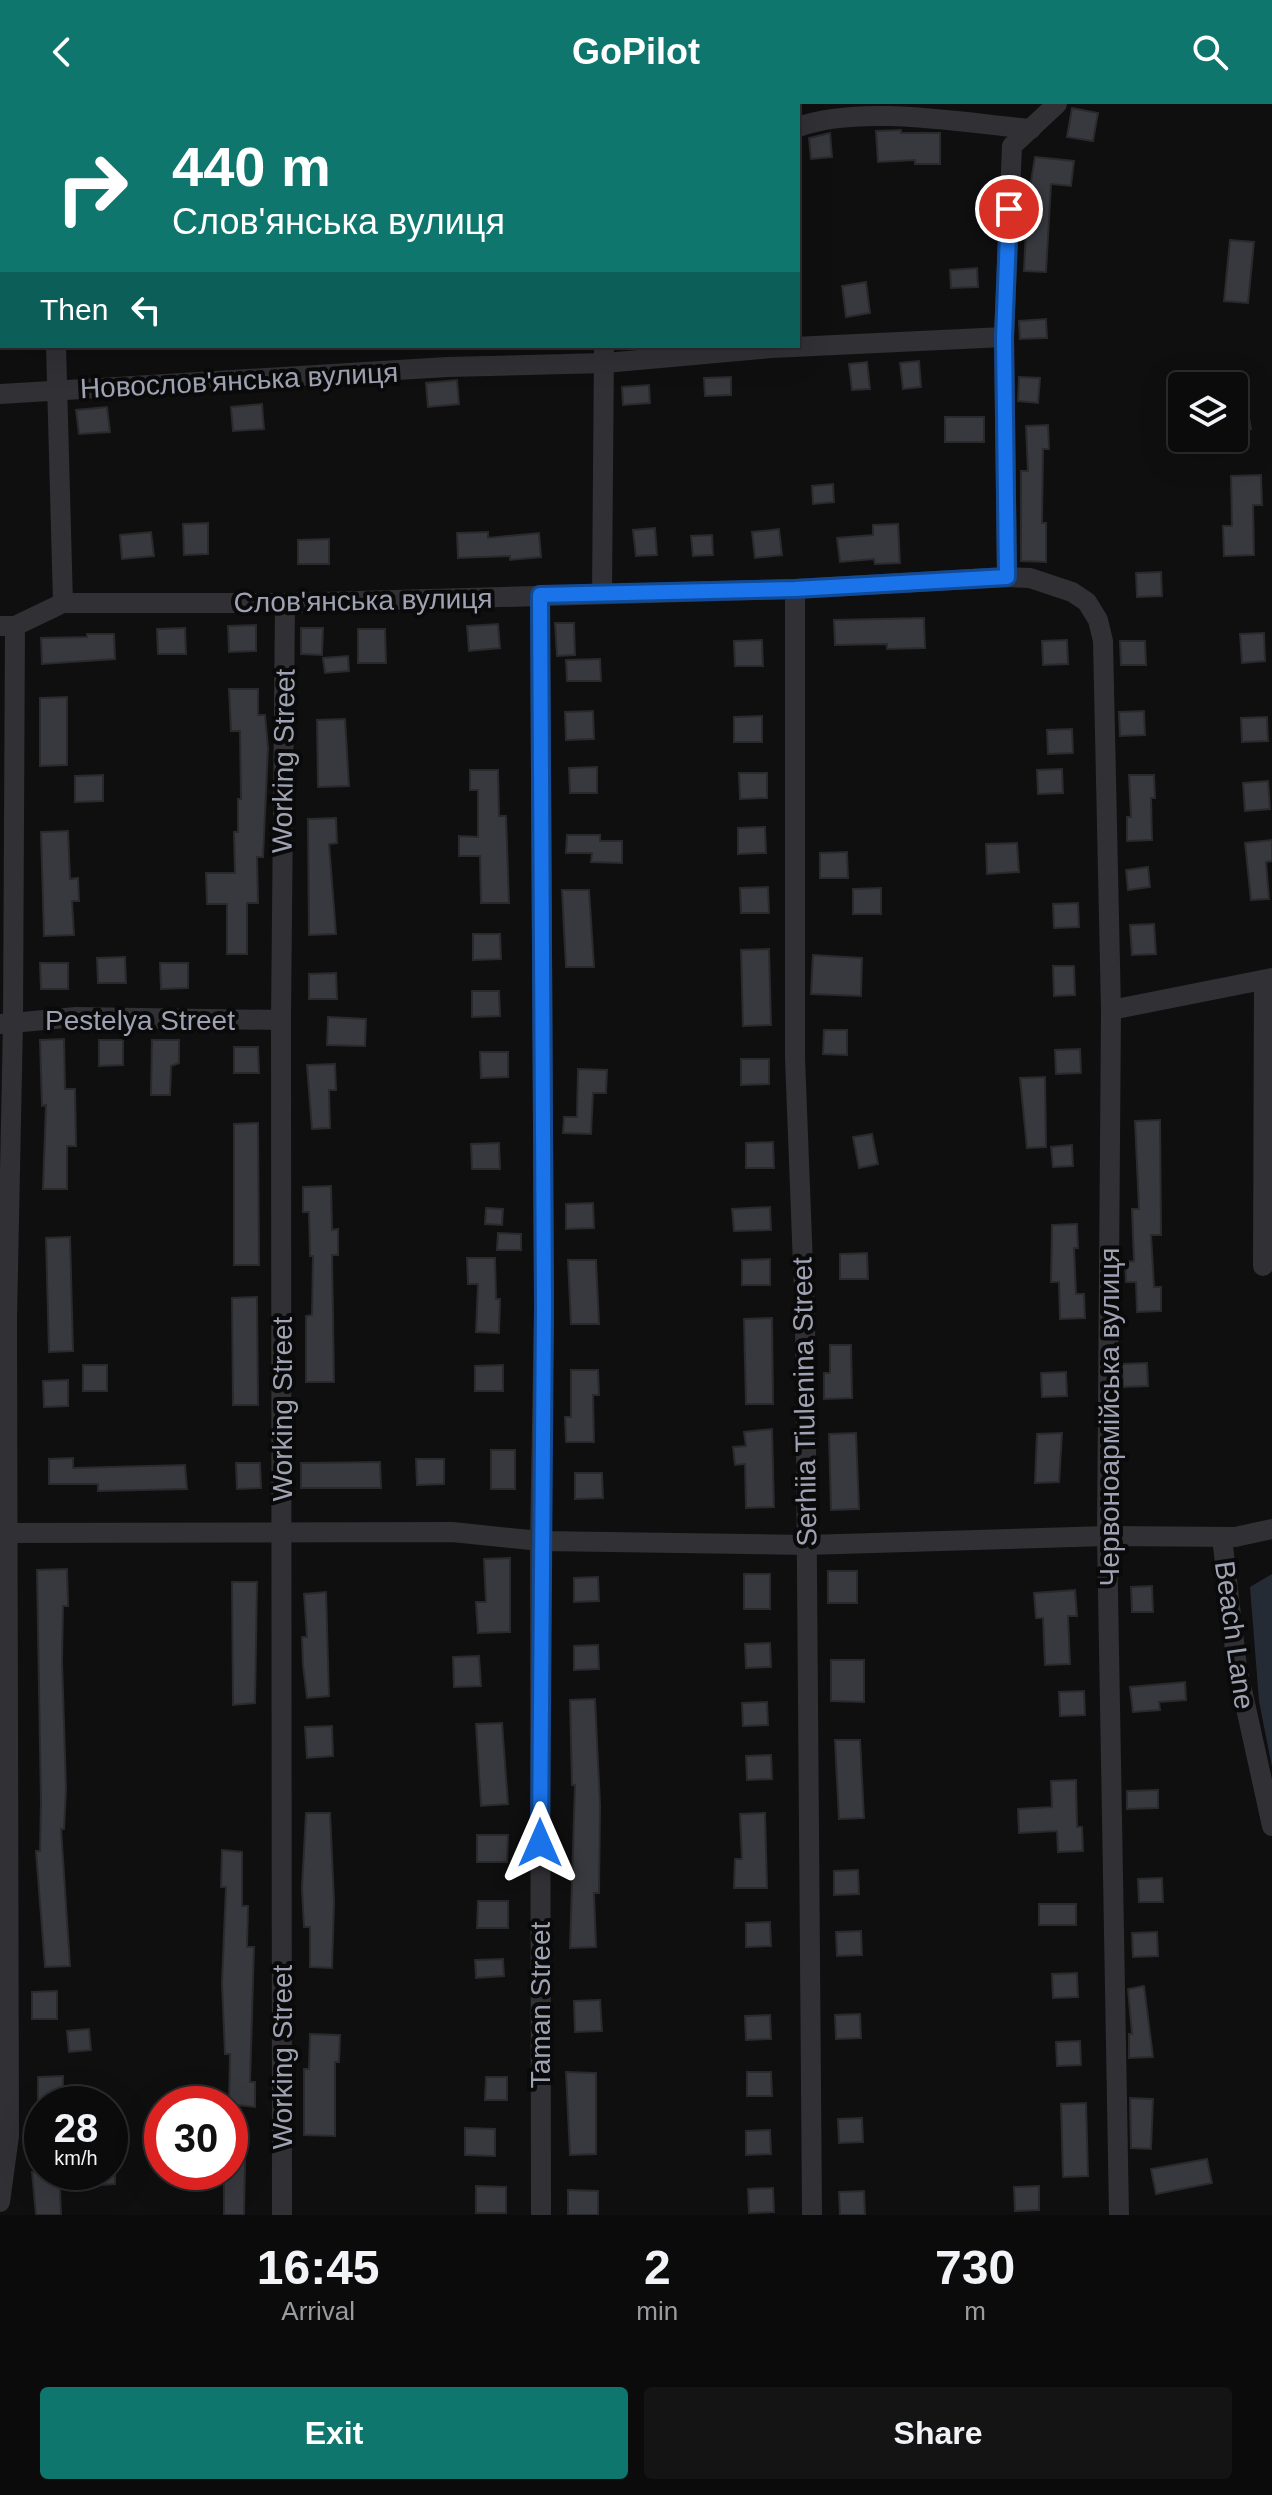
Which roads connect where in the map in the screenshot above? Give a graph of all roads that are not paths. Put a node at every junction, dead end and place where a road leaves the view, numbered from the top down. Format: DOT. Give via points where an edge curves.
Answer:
graph roads {
  1 [pos="1057,104"];
  2 [pos="800,127"];
  3 [pos="1031,129"];
  4 [pos="1004,337"];
  5 [pos="800,347"];
  6 [pos="56,348"];
  7 [pos="772,348"];
  8 [pos="604,355"];
  9 [pos="56,390"];
  10 [pos="0,394"];
  11 [pos="1007,577"];
  12 [pos="795,589"];
  13 [pos="602,594"];
  14 [pos="540,595"];
  15 [pos="63,603"];
  16 [pos="285,603"];
  17 [pos="1098,620"];
  18 [pos="8,626"];
  19 [pos="1268,979"];
  20 [pos="1111,1010"];
  21 [pos="281,1020"];
  22 [pos="6,1023"];
  23 [pos="1263,1266"];
  24 [pos="282,1529"];
  25 [pos="1272,1529"];
  26 [pos="3,1532"];
  27 [pos="1107,1536"];
  28 [pos="1222,1537"];
  29 [pos="540,1541"];
  30 [pos="806,1545"];
  31 [pos="1272,1826"];
  32 [pos="0,2204"];
  33 [pos="0,2215"];
  34 [pos="282,2215"];
  35 [pos="541,2215"];
  36 [pos="812,2215"];
  37 [pos="1119,2215"];
  1 -- 3 [label="street"];
  2 -- 3 [label="street" via="840,118 887,117"];
  3 -- 4 [label="street" via="1012,146"];
  4 -- 5 [label="street, Новослов'янська вулиця"];
  4 -- 11 [label="street"];
  6 -- 9 [label="street"];
  7 -- 8 [label="street, Новослов'янська вулиця"];
  8 -- 9 [label="street, Новослов'янська вулиця"];
  8 -- 13 [label="street"];
  9 -- 10 [label="street, Новослов'янська вулиця"];
  9 -- 15 [label="street"];
  11 -- 12 [label="street, Слов'янська вулиця"];
  11 -- 17 [label="street, Слов'янська вулиця" via="1030,578 1072,592 1087,602"];
  12 -- 13 [label="street, Слов'янська вулиця"];
  12 -- 30 [label="street, Serhiia Tiulenina Street" via="795,1058 805,1317"];
  13 -- 14 [label="street, Слов'янська вулиця"];
  14 -- 16 [label="street, Слов'янська вулиця"];
  14 -- 29 [label="street, Taman Street"];
  15 -- 16 [label="street, Слов'янська вулиця"];
  15 -- 18 [label="street, Слов'янська вулиця"];
  16 -- 21 [label="street, Working Street"];
  17 -- 20 [label="street, Червоноармійська вулиця" via="1103,641"];
  18 -- 22 [label="street"];
  19 -- 20 [label="street"];
  19 -- 23 [label="street"];
  20 -- 27 [label="street, Червоноармійська вулиця"];
  21 -- 22 [label="street, Pestelya Street" via="76,1017"];
  21 -- 24 [label="street, Working Street"];
  22 -- 26 [label="street"];
  24 -- 26 [label="street"];
  24 -- 29 [label="street" via="452,1532"];
  24 -- 34 [label="street, Working Street"];
  25 -- 28 [label="street"];
  26 -- 32 [label="street" via="9,2136"];
  27 -- 28 [label="street"];
  27 -- 30 [label="street"];
  27 -- 37 [label="street, Червоноармійська вулиця"];
  28 -- 31 [label="street, Beach Lane" via="1237,1667"];
  29 -- 30 [label="street"];
  29 -- 35 [label="street, Taman Street"];
  30 -- 36 [label="street, Serhiia Tiulenina Street"];
  32 -- 33 [label="street"];
}
